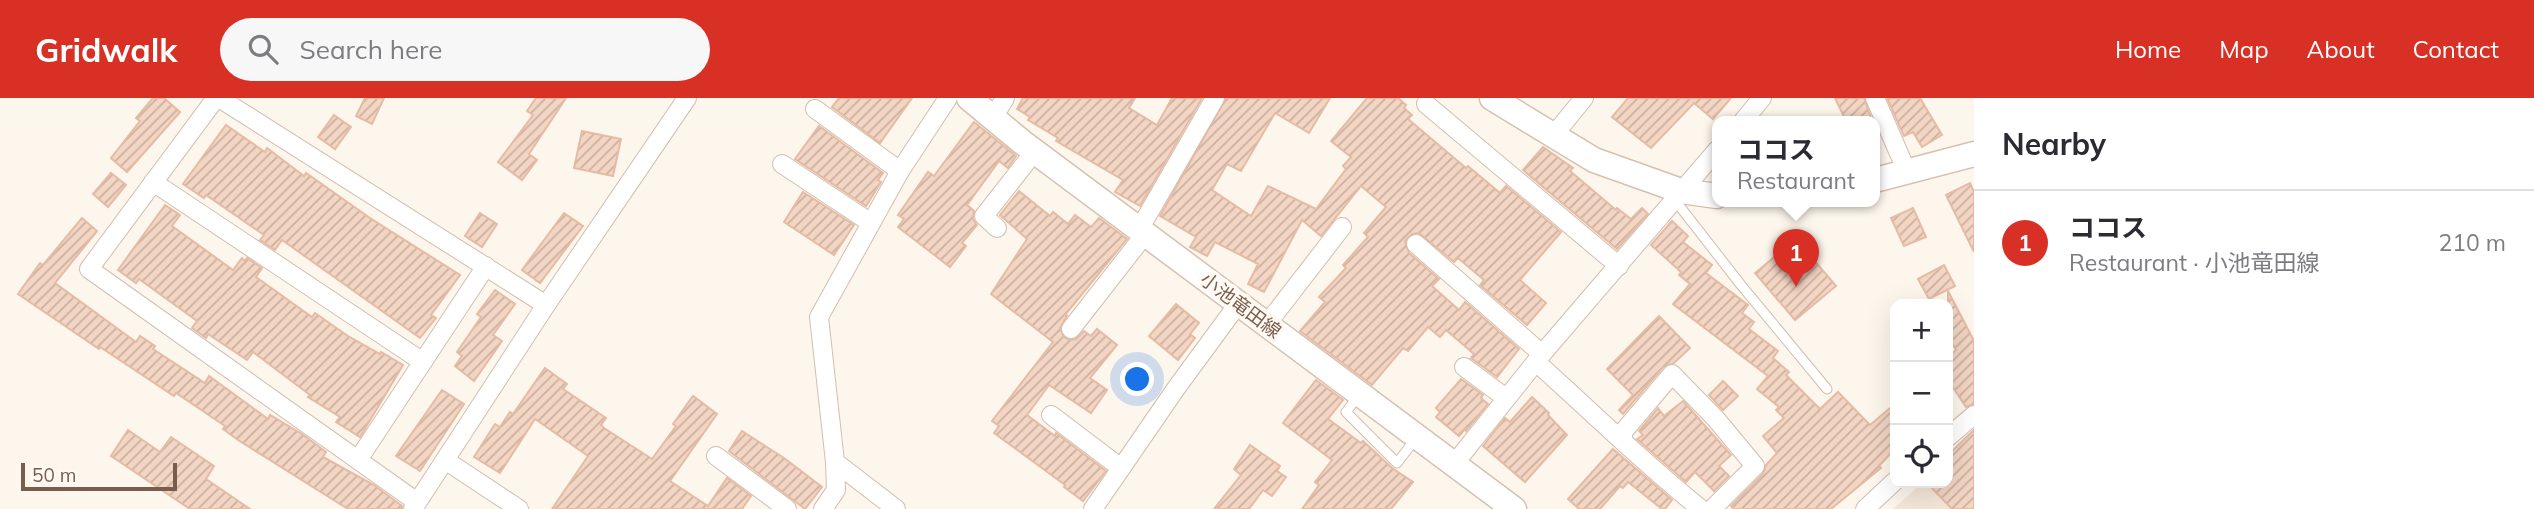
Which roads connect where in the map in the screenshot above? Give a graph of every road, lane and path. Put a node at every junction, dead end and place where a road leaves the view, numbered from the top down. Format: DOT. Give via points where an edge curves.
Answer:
graph roads {
  1 [pos="217,98"];
  2 [pos="687,98"];
  3 [pos="948,98"];
  4 [pos="969,98"];
  5 [pos="1215,98"];
  6 [pos="1492,98"];
  7 [pos="1584,98"];
  8 [pos="1762,98"];
  9 [pos="1875,98"];
  10 [pos="1426,104"];
  11 [pos="999,108"];
  12 [pos="815,109"];
  13 [pos="1747,116"];
  14 [pos="1553,136"];
  15 [pos="1035,151"];
  16 [pos="1974,154"];
  17 [pos="1712,156"];
  18 [pos="782,164"];
  19 [pos="900,171"];
  20 [pos="1907,172"];
  21 [pos="1880,179"];
  22 [pos="153,182"];
  23 [pos="1678,195"];
  24 [pos="1712,196"];
  25 [pos="871,223"];
  26 [pos="1342,227"];
  27 [pos="998,228"];
  28 [pos="1143,231"];
  29 [pos="1416,244"];
  30 [pos="486,266"];
  31 [pos="1619,266"];
  32 [pos="1238,304"];
  33 [pos="546,305"];
  34 [pos="1267,324"];
  35 [pos="1071,329"];
  36 [pos="1539,358"];
  37 [pos="423,362"];
  38 [pos="1464,367"];
  39 [pos="1827,389"];
  40 [pos="1360,394"];
  41 [pos="1506,398"];
  42 [pos="1051,415"];
  43 [pos="1974,415"];
  44 [pos="1953,433"];
  45 [pos="1418,435"];
  46 [pos="1623,440"];
  47 [pos="716,456"];
  48 [pos="358,460"];
  49 [pos="446,460"];
  50 [pos="835,462"];
  51 [pos="1455,463"];
  52 [pos="1121,468"];
  53 [pos="1890,486"];
  54 [pos="415,505"];
  55 [pos="1503,506"];
  56 [pos="520,509"];
  57 [pos="787,509"];
  58 [pos="823,509"];
  59 [pos="896,509"];
  60 [pos="1093,509"];
  61 [pos="1701,509"];
  62 [pos="1712,509"];
  63 [pos="1865,509"];
  1 -- 22 [label="street"];
  1 -- 30 [label="street"];
  2 -- 33 [label="street"];
  3 -- 19 [label="street"];
  4 -- 11 [label="main road, 小池竜田線"];
  5 -- 28 [label="street"];
  6 -- 14 [label="main road"];
  7 -- 14 [label="street"];
  8 -- 13 [label="street"];
  9 -- 20 [label="street"];
  10 -- 31 [label="street"];
  11 -- 15 [label="main road, 小池竜田線"];
  12 -- 19 [label="street"];
  14 -- 23 [label="main road" via="1594,160"];
  15 -- 27 [label="street" via="984,216"];
  15 -- 28 [label="main road, 小池竜田線"];
  16 -- 20 [label="main road"];
  17 -- 23 [label="street"];
  18 -- 25 [label="street"];
  19 -- 25 [label="street"];
  20 -- 21 [label="main road"];
  22 -- 37 [label="street"];
  22 -- 48 [label="street" via="89,269"];
  23 -- 24 [label="main road"];
  23 -- 31 [label="street"];
  23 -- 39 [label="lane" via="1741,285"];
  25 -- 50 [label="street" via="819,317"];
  26 -- 34 [label="street"];
  28 -- 32 [label="main road, 小池竜田線"];
  28 -- 35 [label="street"];
  29 -- 36 [label="street"];
  30 -- 33 [label="street"];
  30 -- 37 [label="street"];
  31 -- 36 [label="street"];
  32 -- 34 [label="main road, 小池竜田線"];
  32 -- 52 [label="street"];
  33 -- 49 [label="street"];
  34 -- 40 [label="main road, 小池竜田線"];
  36 -- 41 [label="street"];
  36 -- 46 [label="street"];
  37 -- 48 [label="street"];
  38 -- 41 [label="street"];
  40 -- 45 [label="main road, 小池竜田線"];
  40 -- 45 [label="lane" via="1346,412 1397,463"];
  41 -- 51 [label="street"];
  42 -- 52 [label="street"];
  43 -- 44 [label="street"];
  45 -- 51 [label="main road, 小池竜田線"];
  46 -- 61 [label="street"];
  46 -- 62 [label="street" via="1623,432 1672,374 1755,466"];
  47 -- 57 [label="street"];
  48 -- 54 [label="street"];
  49 -- 54 [label="street"];
  49 -- 56 [label="street"];
  50 -- 58 [label="street" via="836,490"];
  50 -- 59 [label="street"];
  51 -- 55 [label="main road, 小池竜田線"];
  52 -- 60 [label="street"];
  53 -- 63 [label="street"];
}
